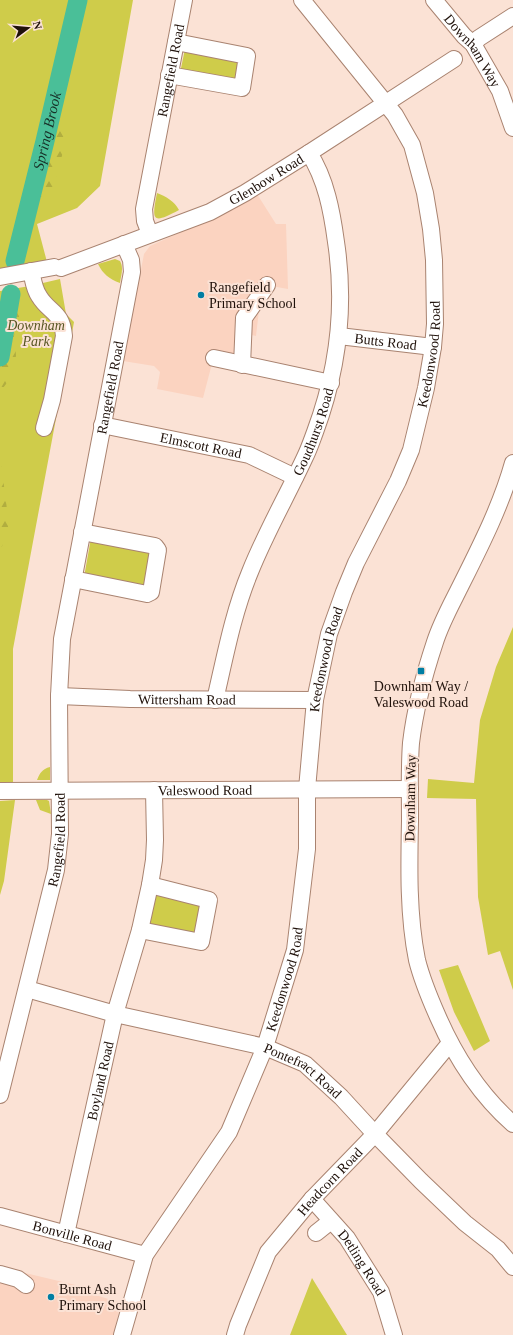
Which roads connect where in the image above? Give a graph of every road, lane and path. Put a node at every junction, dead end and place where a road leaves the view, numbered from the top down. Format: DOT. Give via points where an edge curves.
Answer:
graph roads {
  1 [pos="184,0"];
  2 [pos="302,0"];
  3 [pos="434,0"];
  4 [pos="513,16"];
  5 [pos="176,42"];
  6 [pos="473,44"];
  7 [pos="454,59"];
  8 [pos="169,75"];
  9 [pos="386,103"];
  10 [pos="513,125"];
  11 [pos="309,153"];
  12 [pos="150,234"];
  13 [pos="124,244"];
  14 [pos="31,271"];
  15 [pos="0,277"];
  16 [pos="267,285"];
  17 [pos="339,336"];
  18 [pos="433,347"];
  19 [pos="214,358"];
  20 [pos="242,364"];
  21 [pos="331,383"];
  22 [pos="102,425"];
  23 [pos="44,428"];
  24 [pos="513,463"];
  25 [pos="295,477"];
  26 [pos="82,532"];
  27 [pos="74,579"];
  28 [pos="59,696"];
  29 [pos="216,700"];
  30 [pos="315,700"];
  31 [pos="410,789"];
  32 [pos="60,790"];
  33 [pos="154,790"];
  34 [pos="307,790"];
  35 [pos="0,791"];
  36 [pos="150,885"];
  37 [pos="140,930"];
  38 [pos="27,988"];
  39 [pos="115,1014"];
  40 [pos="450,1042"];
  41 [pos="265,1048"];
  42 [pos="0,1095"];
  43 [pos="513,1124"];
  44 [pos="375,1134"];
  45 [pos="312,1199"];
  46 [pos="0,1216"];
  47 [pos="66,1234"];
  48 [pos="146,1255"];
  49 [pos="513,1267"];
  50 [pos="0,1274"];
  51 [pos="26,1285"];
  52 [pos="122,1335"];
  53 [pos="235,1335"];
  54 [pos="394,1335"];
  1 -- 5 [label="street, Rangefield Road"];
  2 -- 9 [label="street, Keedonwood Road"];
  3 -- 6 [label="street, Downham Way"];
  4 -- 6 [label="street"];
  5 -- 8 [label="street, Rangefield Road"];
  5 -- 8 [label="street" via="247,56 242,88"];
  6 -- 10 [label="street, Downham Way" via="500,91"];
  7 -- 9 [label="street, Glenbow Road"];
  8 -- 12 [label="street, Rangefield Road" via="144,209"];
  9 -- 11 [label="street, Glenbow Road"];
  9 -- 18 [label="street, Keedonwood Road" via="412,145 425,193 434,260"];
  11 -- 12 [label="street, Glenbow Road" via="210,212"];
  11 -- 17 [label="street, Goudhurst Road" via="325,187 333,223 340,286"];
  12 -- 13 [label="street, Glenbow Road"];
  13 -- 14 [label="street, Glenbow Road" via="58,268"];
  13 -- 22 [label="street, Rangefield Road" via="131,260 132,272"];
  14 -- 15 [label="street, Glenbow Road"];
  14 -- 23 [label="street" via="38,296 59,318 64,329 52,400"];
  16 -- 20 [label="street" via="244,318"];
  17 -- 18 [label="street, Butts Road"];
  17 -- 21 [label="street, Goudhurst Road"];
  18 -- 30 [label="street, Keedonwood Road" via="411,450 344,592 329,634"];
  19 -- 20 [label="street"];
  20 -- 21 [label="street"];
  21 -- 25 [label="street, Goudhurst Road" via="320,420"];
  22 -- 25 [label="street, Elmscott Road" via="249,455"];
  22 -- 26 [label="street, Rangefield Road"];
  24 -- 31 [label="street, Downham Way" via="495,514 435,641 417,705 411,744"];
  25 -- 29 [label="street, Goudhurst Road" via="250,572 230,634"];
  26 -- 27 [label="street, Rangefield Road"];
  26 -- 27 [label="street" via="155,546 158,550 151,592 147,594"];
  27 -- 28 [label="street, Rangefield Road" via="62,639"];
  28 -- 29 [label="street, Wittersham Road"];
  28 -- 32 [label="street, Rangefield Road"];
  29 -- 30 [label="street, Wittersham Road"];
  30 -- 34 [label="street, Keedonwood Road"];
  31 -- 34 [label="street, Valeswood Road"];
  31 -- 40 [label="street, Downham Way" via="409,871 413,934 427,993"];
  32 -- 33 [label="street, Valeswood Road"];
  32 -- 35 [label="street, Valeswood Road"];
  32 -- 38 [label="street, Rangefield Road" via="60,834 56,870"];
  33 -- 34 [label="street, Valeswood Road"];
  33 -- 36 [label="street, Boyland Road" via="155,840"];
  34 -- 41 [label="street, Keedonwood Road" via="306,849 295,950"];
  36 -- 37 [label="street, Boyland Road"];
  36 -- 37 [label="street" via="209,900 201,942"];
  37 -- 39 [label="street, Boyland Road"];
  38 -- 39 [label="street, Pontefract Road"];
  38 -- 42 [label="street, Rangefield Road"];
  39 -- 41 [label="street, Pontefract Road"];
  39 -- 47 [label="street, Boyland Road"];
  40 -- 43 [label="street, Downham Way" via="483,1094"];
  40 -- 44 [label="street, Headcorn Road"];
  41 -- 44 [label="street, Pontefract Road" via="305,1064 342,1097"];
  41 -- 48 [label="street, Keedonwood Road" via="229,1132"];
  44 -- 45 [label="street, Headcorn Road"];
  44 -- 49 [label="street, Pontefract Road" via="421,1181 498,1249"];
  45 -- 53 [label="street, Headcorn Road" via="268,1252"];
  45 -- 54 [label="street, Detling Road" via="326,1229 347,1238 381,1292"];
  46 -- 47 [label="street, Bonville Road"];
  47 -- 48 [label="street, Bonville Road"];
  48 -- 52 [label="street, Keedonwood Road"];
  50 -- 51 [label="street" via="18,1279"];
}
